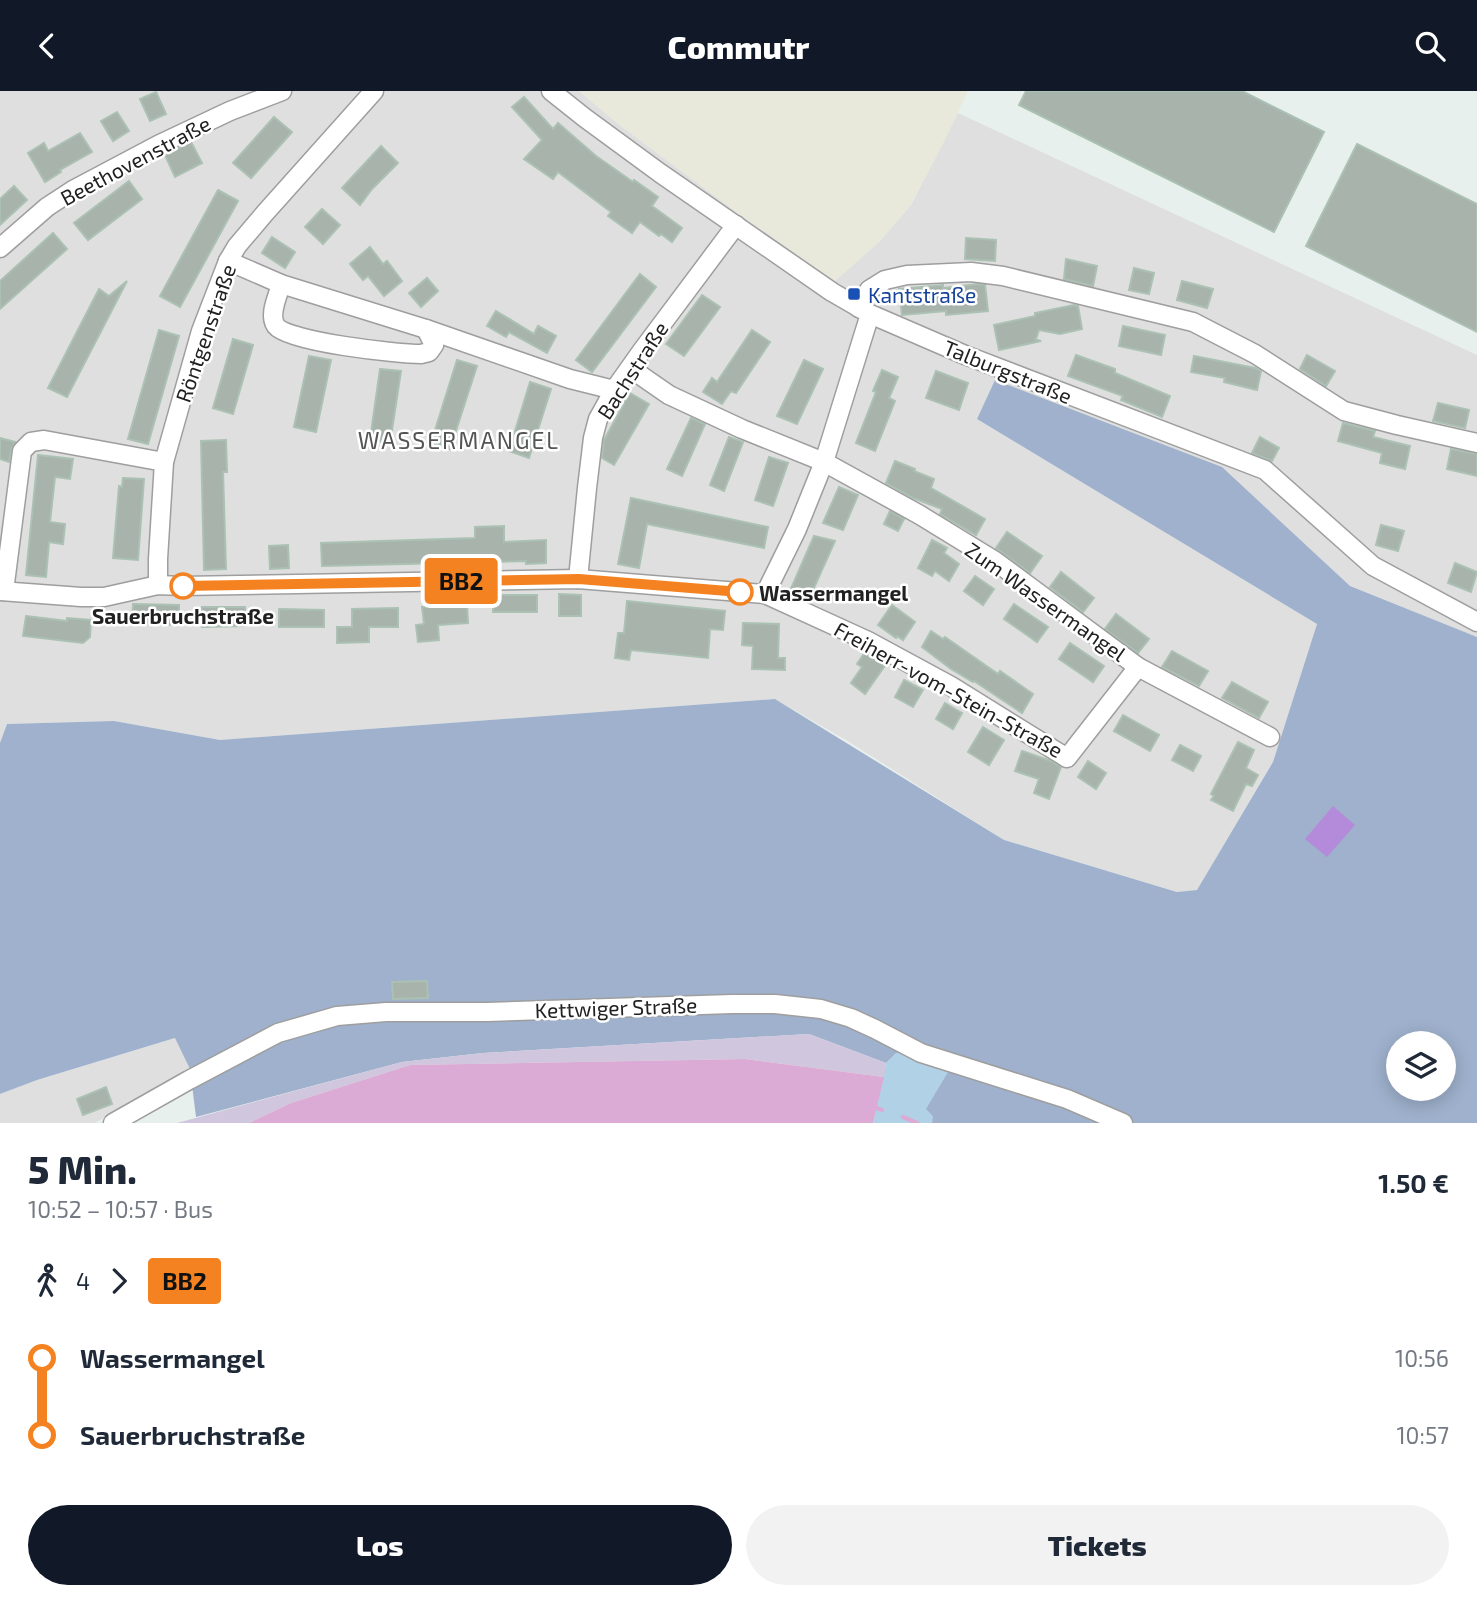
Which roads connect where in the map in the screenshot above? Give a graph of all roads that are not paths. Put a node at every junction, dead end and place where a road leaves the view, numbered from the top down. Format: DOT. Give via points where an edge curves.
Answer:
graph roads {
  1 [pos="282,91"];
  2 [pos="374,91"];
  3 [pos="551,91"];
  4 [pos="736,225"];
  5 [pos="0,248"];
  6 [pos="228,261"];
  7 [pos="281,284"];
  8 [pos="864,311"];
  9 [pos="426,330"];
  10 [pos="630,368"];
  11 [pos="614,390"];
  12 [pos="1477,443"];
  13 [pos="164,462"];
  14 [pos="824,463"];
  15 [pos="579,579"];
  16 [pos="158,585"];
  17 [pos="2,591"];
  18 [pos="765,594"];
  19 [pos="1477,622"];
  20 [pos="1138,667"];
  21 [pos="1270,737"];
  22 [pos="113,1123"];
  23 [pos="1123,1123"];
  1 -- 5 [label="street, Beethovenstraße" via="158,145 73,190"];
  2 -- 6 [label="street, Röntgenstraße"];
  3 -- 4 [label="street, Talburgstraße"];
  4 -- 8 [label="street, Talburgstraße"];
  4 -- 10 [label="street, Bachstraße"];
  6 -- 7 [label="street"];
  6 -- 13 [label="street, Röntgenstraße" via="201,331"];
  7 -- 9 [label="street"];
  7 -- 9 [label="street" via="274,324 290,335 358,349 421,354 434,345"];
  8 -- 12 [label="street" via="869,290 885,280 971,272 1003,277 1193,322 1255,354 1344,411"];
  8 -- 14 [label="street"];
  8 -- 19 [label="street, Talburgstraße" via="965,355 1265,470 1373,566"];
  9 -- 11 [label="street"];
  10 -- 11 [label="street, Bachstraße"];
  10 -- 14 [label="street, Zum Wassermangel" via="669,395"];
  11 -- 15 [label="street, Bachstraße" via="593,438"];
  13 -- 16 [label="street, Röntgenstraße"];
  13 -- 17 [label="street" via="44,440 31,442 22,451"];
  14 -- 18 [label="street"];
  14 -- 20 [label="street, Zum Wassermangel" via="995,561"];
  15 -- 16 [label="street"];
  15 -- 18 [label="street"];
  16 -- 17 [label="street" via="104,597"];
  18 -- 20 [label="street, Freiherr-vom-Stein-Straße" via="868,641 951,686 1067,758"];
  20 -- 21 [label="street, Zum Wassermangel"];
  22 -- 23 [label="street, Kettwiger Straße" via="278,1033 337,1016 732,1004 801,1006 831,1012 921,1053 1067,1098"];
}
